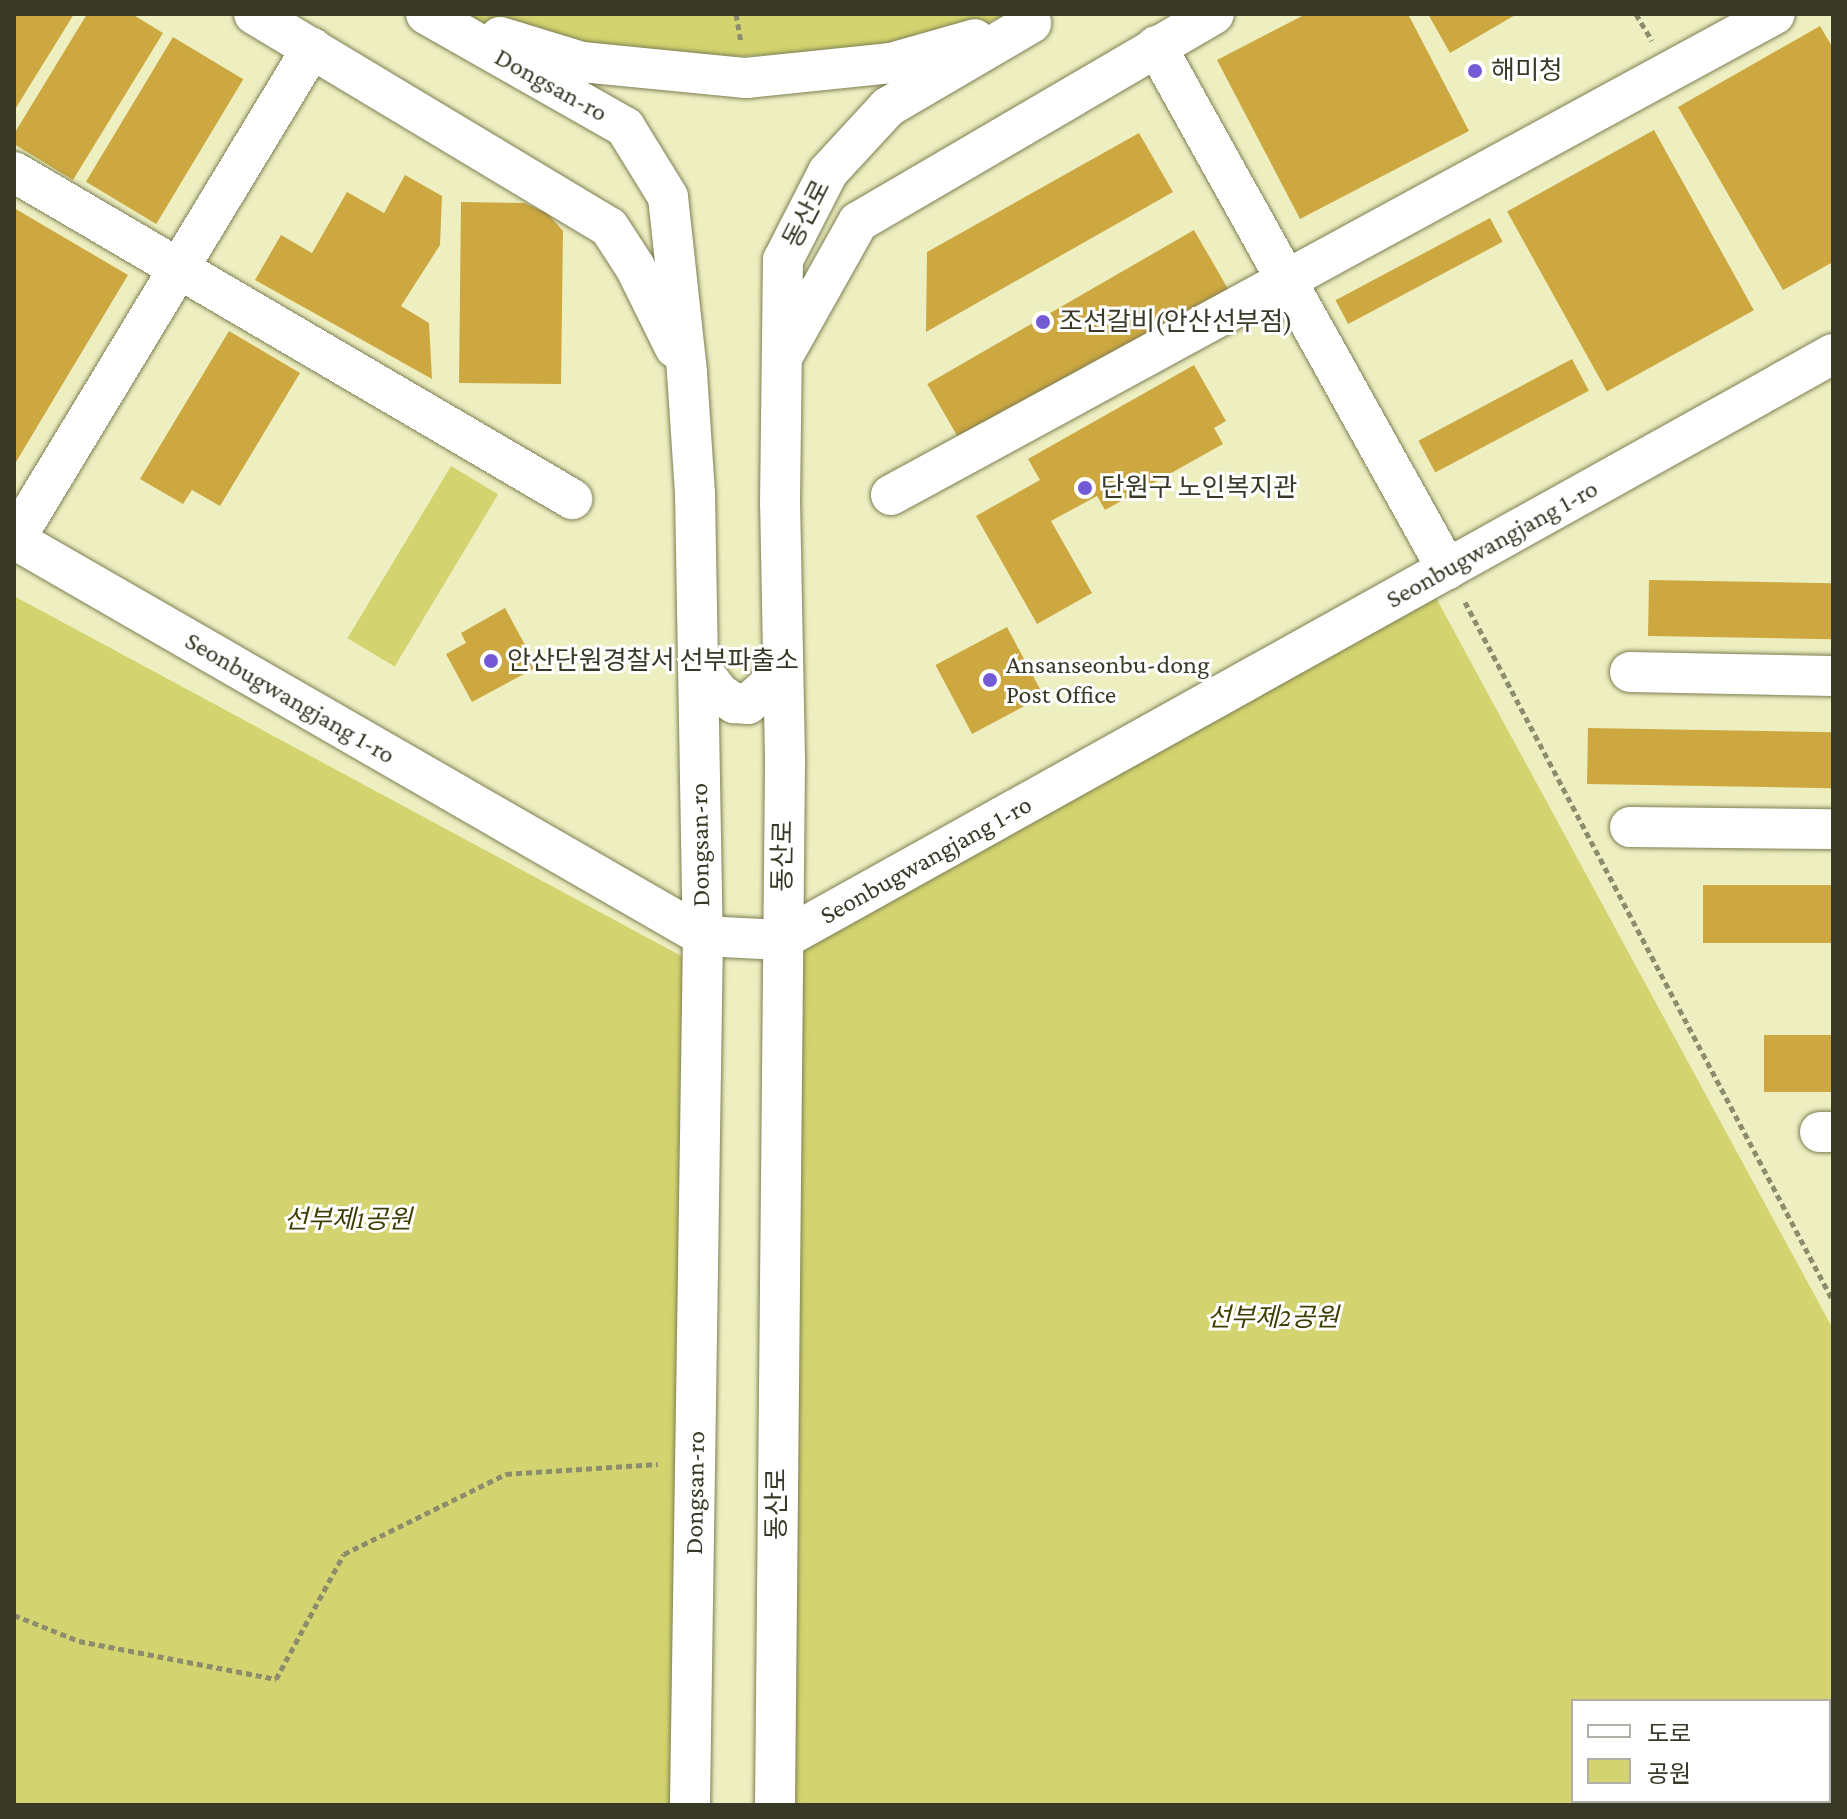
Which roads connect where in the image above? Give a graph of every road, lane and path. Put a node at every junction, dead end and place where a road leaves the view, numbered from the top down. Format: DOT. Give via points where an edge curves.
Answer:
graph roads {
  1 [pos="254,14"];
  2 [pos="426,14"];
  3 [pos="1214,14"];
  4 [pos="1775,14"];
  5 [pos="1042,19"];
  6 [pos="1156,46"];
  7 [pos="312,48"];
  8 [pos="14,172"];
  9 [pos="179,269"];
  10 [pos="1287,281"];
  11 [pos="1833,354"];
  12 [pos="781,360"];
  13 [pos="687,373"];
  14 [pos="891,495"];
  15 [pos="572,499"];
  16 [pos="14,539"];
  17 [pos="1447,569"];
  18 [pos="780,662"];
  19 [pos="698,666"];
  20 [pos="1630,672"];
  21 [pos="1833,676"];
  22 [pos="1630,827"];
  23 [pos="1833,829"];
  24 [pos="703,936"];
  25 [pos="781,940"];
  26 [pos="1833,1301"];
  27 [pos="695,1462"];
  28 [pos="14,1615"];
  29 [pos="690,1805"];
  30 [pos="775,1805"];
  1 -- 7 [label="street"];
  2 -- 5 [label="street" via="582,62 746,78 891,63"];
  2 -- 13 [label="street, Dongsan-ro" via="625,127 668,197"];
  3 -- 6 [label="street"];
  4 -- 10 [label="street"];
  5 -- 12 [label="street, 동산로" via="888,107 828,172 783,260"];
  6 -- 10 [label="street"];
  6 -- 12 [label="street" via="858,222"];
  7 -- 9 [label="street"];
  7 -- 13 [label="street" via="609,227 635,267"];
  8 -- 9 [label="street"];
  9 -- 15 [label="street"];
  9 -- 16 [label="street"];
  10 -- 14 [label="street"];
  10 -- 17 [label="street"];
  11 -- 17 [label="street, Seonbugwangjang 1-ro"];
  12 -- 18 [label="street, 동산로"];
  13 -- 19 [label="street, Dongsan-ro"];
  16 -- 24 [label="street, Seonbugwangjang 1-ro"];
  17 -- 25 [label="street, Seonbugwangjang 1-ro"];
  17 -- 26 [label="path"];
  18 -- 19 [label="street" via="771,683 748,704 720,694"];
  18 -- 25 [label="street, 동산로" via="785,759"];
  19 -- 24 [label="street, Dongsan-ro"];
  20 -- 21 [label="street"];
  22 -- 23 [label="street"];
  24 -- 25 [label="street, Seonbugwangjang 1-ro"];
  24 -- 27 [label="street, Dongsan-ro"];
  25 -- 30 [label="street, 동산로"];
  27 -- 28 [label="path" via="506,1474 344,1554 276,1679 79,1641"];
  27 -- 29 [label="street, Dongsan-ro"];
}
